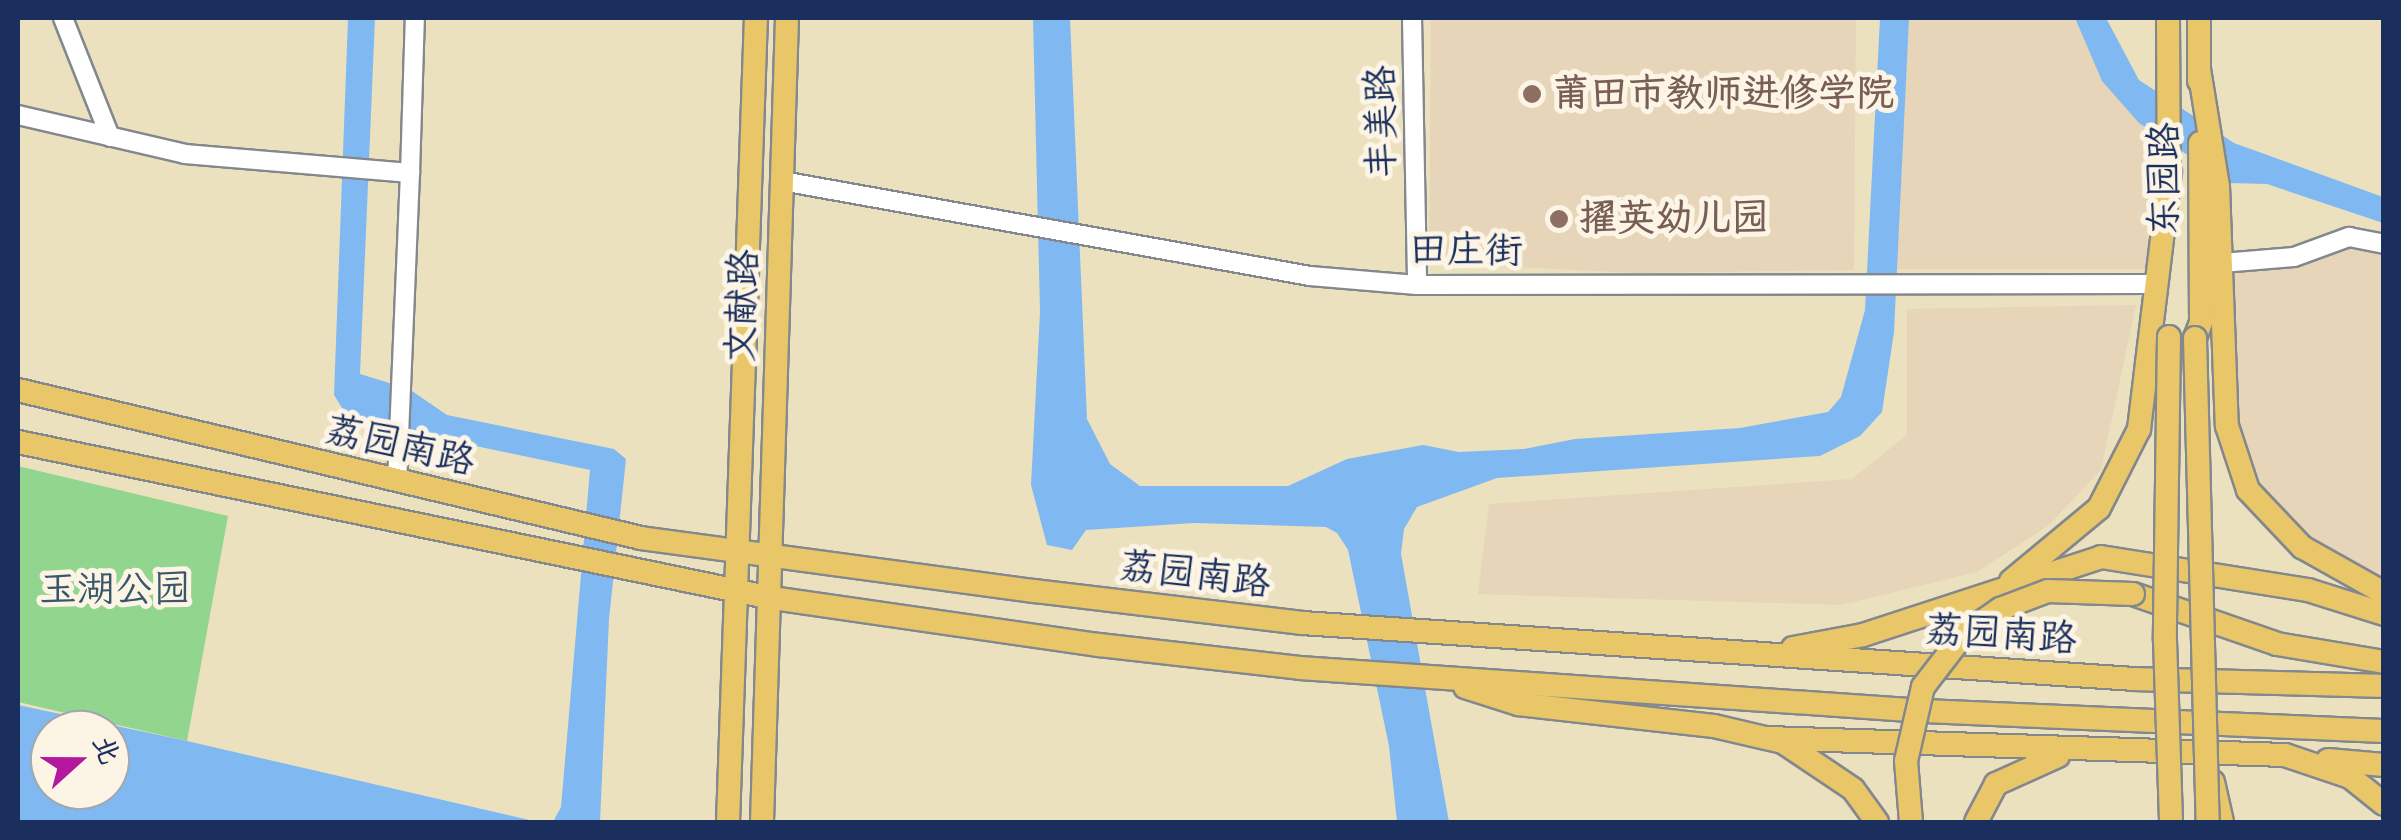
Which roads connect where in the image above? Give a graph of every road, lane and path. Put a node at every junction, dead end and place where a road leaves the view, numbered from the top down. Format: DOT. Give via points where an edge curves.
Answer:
graph roads {
  1 [pos="63,18"];
  2 [pos="415,18"];
  3 [pos="756,18"];
  4 [pos="787,18"];
  5 [pos="1412,18"];
  6 [pos="2168,18"];
  7 [pos="2199,18"];
  8 [pos="2199,69"];
  9 [pos="18,115"];
  10 [pos="110,137"];
  11 [pos="2170,172"];
  12 [pos="405,173"];
  13 [pos="782,180"];
  14 [pos="2384,244"];
  15 [pos="2222,263"];
  16 [pos="2158,284"];
  17 [pos="1416,285"];
  18 [pos="18,390"];
  19 [pos="2226,426"];
  20 [pos="2138,429"];
  21 [pos="18,442"];
  22 [pos="397,481"];
  23 [pos="738,552"];
  24 [pos="768,556"];
  25 [pos="2001,589"];
  26 [pos="736,591"];
  27 [pos="2384,593"];
  28 [pos="772,598"];
  29 [pos="2384,614"];
  30 [pos="1760,654"];
  31 [pos="2384,662"];
  32 [pos="1434,676"];
  33 [pos="2384,686"];
  34 [pos="2384,731"];
  35 [pos="1767,738"];
  36 [pos="2074,751"];
  37 [pos="2285,756"];
  38 [pos="2207,757"];
  39 [pos="2384,766"];
  40 [pos="2384,804"];
  41 [pos="2170,815"];
  42 [pos="728,822"];
  43 [pos="762,822"];
  44 [pos="1877,822"];
  45 [pos="1910,822"];
  46 [pos="1976,822"];
  47 [pos="2208,822"];
  48 [pos="2222,822"];
  1 -- 10 [label="street"];
  2 -- 12 [label="street"];
  3 -- 23 [label="main road"];
  4 -- 13 [label="main road, 文献路"];
  5 -- 17 [label="street, 丰美路"];
  6 -- 11 [label="main road, 东园路"];
  7 -- 8 [label="main road, 东园路"];
  8 -- 15 [label="main road"];
  8 -- 38 [label="main road, 东园路, bridge" via="2201,322 2194,338"];
  9 -- 10 [label="street"];
  10 -- 12 [label="street" via="184,154"];
  11 -- 16 [label="main road"];
  11 -- 41 [label="main road, 东园路, bridge"];
  12 -- 22 [label="street"];
  13 -- 17 [label="street, 田庄街" via="1310,276"];
  13 -- 24 [label="main road, 文献路"];
  14 -- 15 [label="street" via="2349,237 2294,257"];
  15 -- 19 [label="main road"];
  16 -- 17 [label="street, 田庄街"];
  16 -- 20 [label="main road"];
  18 -- 22 [label="main road, 荔园南路"];
  19 -- 20 [label="main road"];
  19 -- 27 [label="main road" via="2258,505 2302,546"];
  20 -- 25 [label="main road" via="2099,508"];
  21 -- 26 [label="main road, 荔园南路"];
  22 -- 23 [label="main road, 荔园南路" via="641,538"];
  23 -- 24 [label="main road, 荔园南路"];
  23 -- 26 [label="main road"];
  24 -- 28 [label="main road, 文献路"];
  24 -- 30 [label="main road, 荔园南路" via="1365,627"];
  25 -- 29 [label="main road" via="2100,557 2308,590"];
  25 -- 30 [label="main road" via="1863,635"];
  26 -- 28 [label="main road, 荔园南路"];
  26 -- 42 [label="main road"];
  28 -- 32 [label="main road, 荔园南路" via="1099,645"];
  28 -- 43 [label="main road, 文献路"];
  30 -- 33 [label="main road, 荔园南路"];
  31 -- 45 [label="main road, bridge" via="2277,644 2133,594 2048,591 2000,609 1963,635 1923,687 1906,761"];
  32 -- 34 [label="main road, 荔园南路" via="2133,723"];
  32 -- 35 [label="main road" via="1518,704"];
  35 -- 36 [label="main road"];
  35 -- 44 [label="main road" via="1824,764"];
  36 -- 37 [label="main road"];
  36 -- 46 [label="main road" via="1996,784"];
  37 -- 39 [label="main road"];
  37 -- 40 [label="main road" via="2350,777"];
  38 -- 47 [label="main road, bridge"];
  38 -- 48 [label="main road, bridge"];
}
